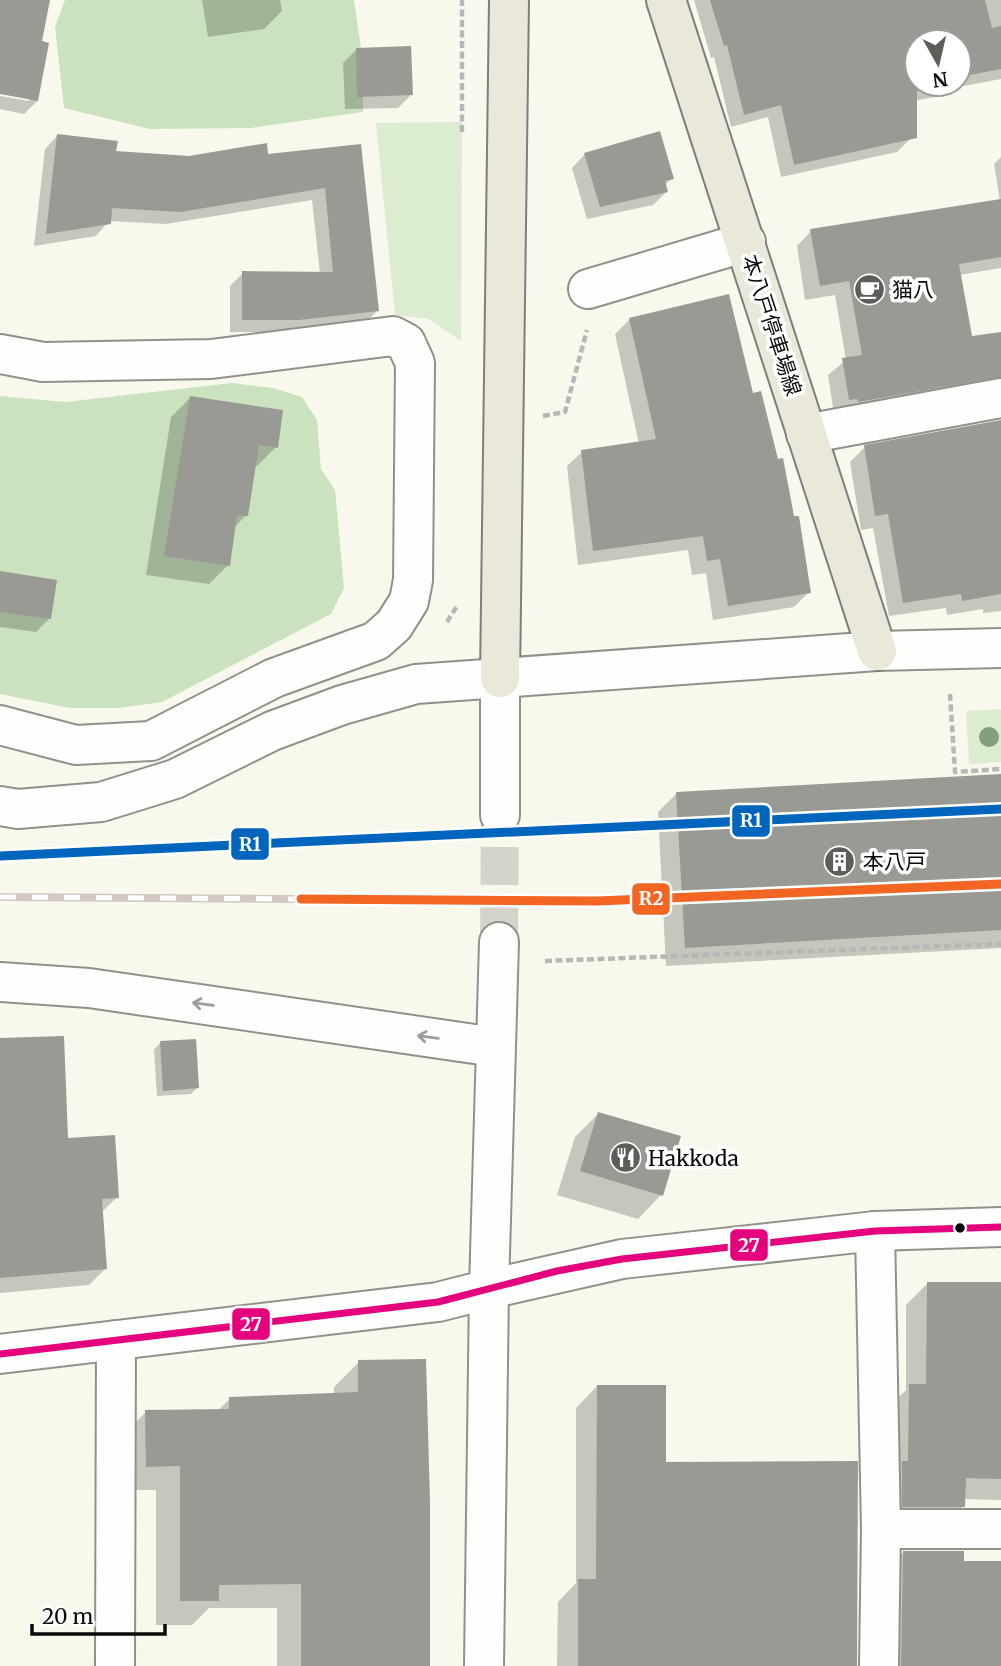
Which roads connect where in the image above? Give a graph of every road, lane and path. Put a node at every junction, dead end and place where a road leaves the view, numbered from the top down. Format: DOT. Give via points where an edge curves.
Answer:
graph roads {
  1 [pos="509,0"];
  2 [pos="666,0"];
  3 [pos="746,242"];
  4 [pos="588,289"];
  5 [pos="587,329"];
  6 [pos="0,354"];
  7 [pos="1001,398"];
  8 [pos="543,416"];
  9 [pos="806,434"];
  10 [pos="1001,648"];
  11 [pos="877,651"];
  12 [pos="500,678"];
  13 [pos="950,694"];
  14 [pos="0,725"];
  15 [pos="1001,769"];
  16 [pos="0,806"];
  17 [pos="500,815"];
  18 [pos="499,943"];
  19 [pos="1001,944"];
  20 [pos="545,961"];
  21 [pos="0,982"];
  22 [pos="495,1047"];
  23 [pos="1001,1227"];
  24 [pos="875,1231"];
  25 [pos="489,1289"];
  26 [pos="116,1340"];
  27 [pos="0,1354"];
  28 [pos="881,1529"];
  29 [pos="1001,1530"];
  30 [pos="115,1666"];
  31 [pos="485,1666"];
  32 [pos="879,1666"];
  1 -- 12 [label="main road"];
  2 -- 3 [label="main road, 本八戸停車場線"];
  3 -- 4 [label="street"];
  3 -- 9 [label="main road, 本八戸停車場線"];
  5 -- 8 [label="path" via="565,412"];
  6 -- 14 [label="street" via="43,362 211,359 393,336 406,343 415,363 413,580 409,601 394,625 376,641 274,678 151,741 76,745"];
  7 -- 9 [label="street"];
  9 -- 11 [label="main road, 本八戸停車場線"];
  10 -- 11 [label="street"];
  11 -- 12 [label="street"];
  12 -- 16 [label="street" via="416,684 342,705 272,731 175,779 101,802"];
  12 -- 17 [label="street"];
  13 -- 15 [label="path" via="955,772"];
  18 -- 22 [label="street"];
  19 -- 20 [label="path"];
  22 -- 21 [label="street, one-way" via="89,988"];
  22 -- 25 [label="street"];
  23 -- 24 [label="street"];
  24 -- 25 [label="street" via="622,1259"];
  24 -- 28 [label="street"];
  25 -- 26 [label="street" via="438,1303"];
  25 -- 31 [label="street"];
  26 -- 27 [label="street"];
  26 -- 30 [label="street"];
  28 -- 29 [label="street"];
  28 -- 32 [label="street"];
}
